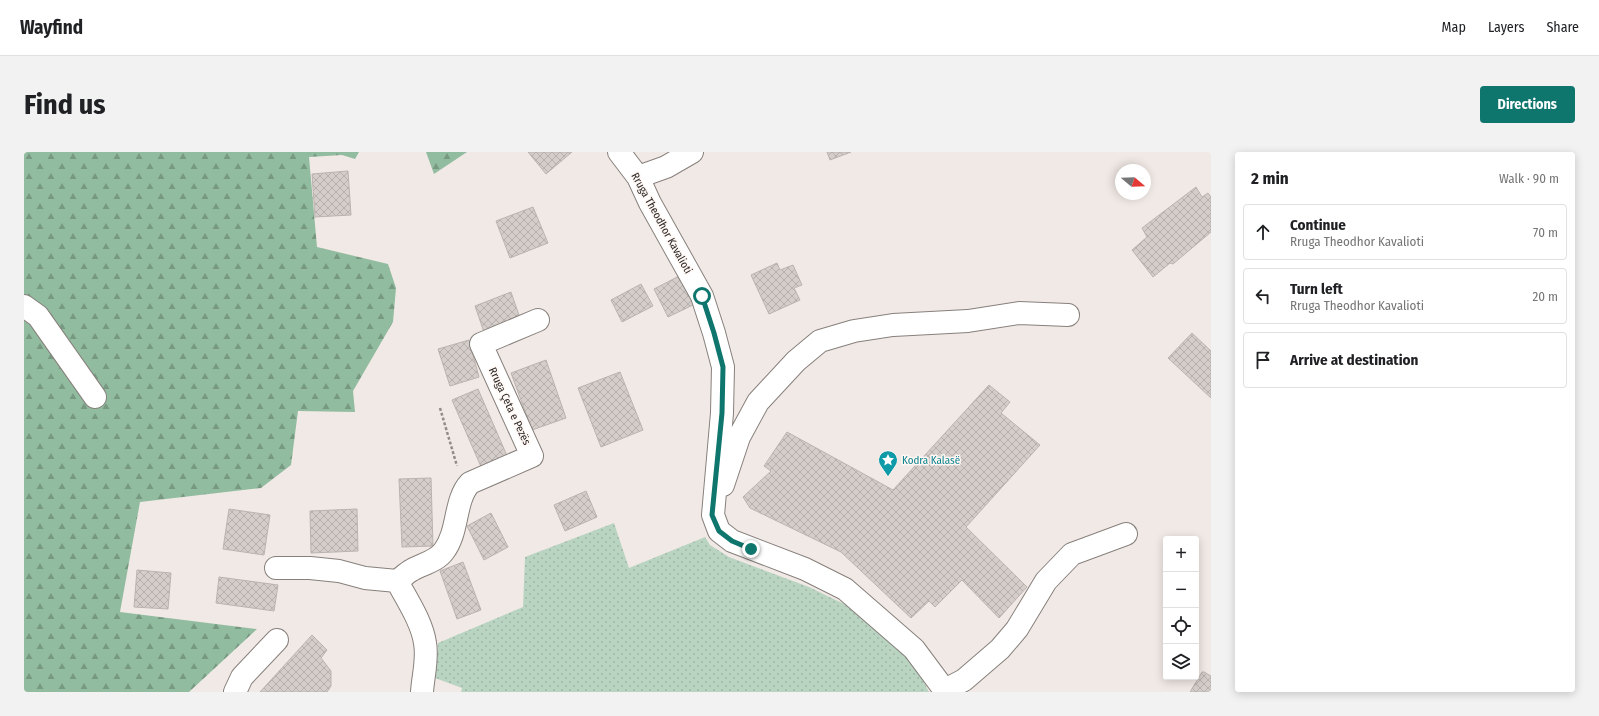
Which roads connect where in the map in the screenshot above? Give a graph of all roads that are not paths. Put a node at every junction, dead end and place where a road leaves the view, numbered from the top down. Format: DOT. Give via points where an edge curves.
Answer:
graph roads {
  1 [pos="619,152"];
  2 [pos="692,152"];
  3 [pos="638,177"];
  4 [pos="24,306"];
  5 [pos="1068,315"];
  6 [pos="538,320"];
  7 [pos="95,398"];
  8 [pos="712,515"];
  9 [pos="1126,534"];
  10 [pos="276,568"];
  11 [pos="397,581"];
  12 [pos="277,640"];
  13 [pos="945,691"];
  14 [pos="235,692"];
  15 [pos="422,692"];
  1 -- 3 [label="street, Rruga Theodhor Kavalioti"];
  2 -- 3 [label="street" via="666,167"];
  3 -- 8 [label="street, Rruga Theodhor Kavalioti" via="702,296 723,367 722,413"];
  4 -- 7 [label="street" via="38,316"];
  5 -- 8 [label="street" via="1019,312 968,321 893,325 854,331 820,341 796,361 758,402 739,437"];
  6 -- 11 [label="street, Rruga Çeta e Pezës" via="481,344 532,456 470,483 464,490 451,536 443,552"];
  8 -- 13 [label="street" via="719,531 732,541 805,569 845,589 914,649"];
  9 -- 13 [label="street" via="1072,554 1046,581 1016,629 1000,649 964,680"];
  10 -- 11 [label="street" via="339,571 365,578"];
  11 -- 15 [label="street" via="425,642 426,663"];
  12 -- 14 [label="street" via="242,677"];
}
